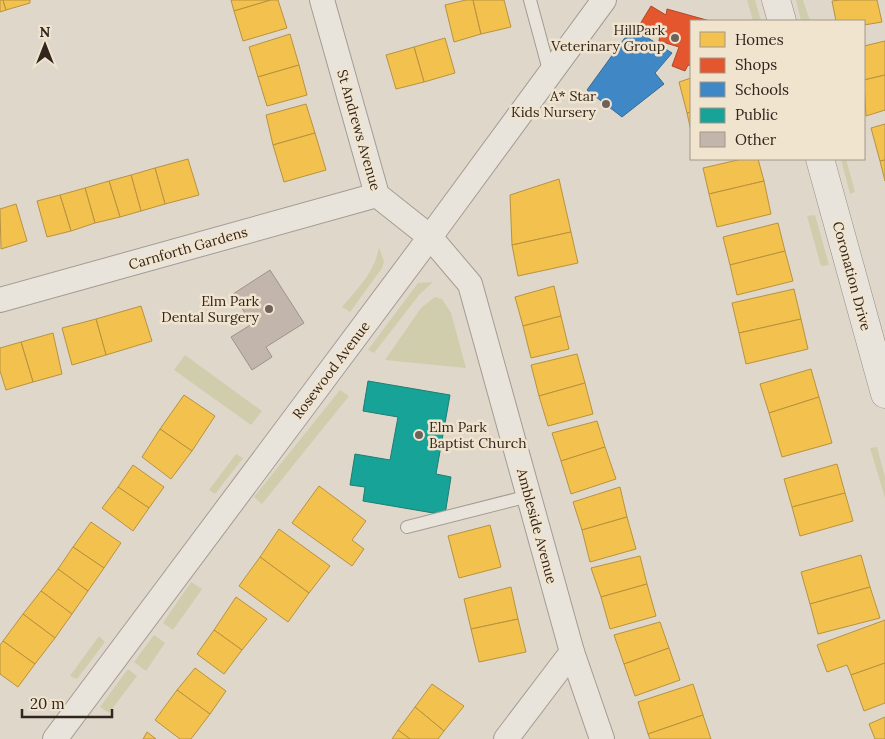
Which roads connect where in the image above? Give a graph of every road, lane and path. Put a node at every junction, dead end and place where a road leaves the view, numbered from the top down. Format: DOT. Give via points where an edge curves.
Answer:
graph roads {
  1 [pos="322,0"];
  2 [pos="530,0"];
  3 [pos="604,0"];
  4 [pos="776,0"];
  5 [pos="782,20"];
  6 [pos="550,74"];
  7 [pos="820,160"];
  8 [pos="376,195"];
  9 [pos="430,237"];
  10 [pos="0,300"];
  11 [pos="885,394"];
  12 [pos="529,496"];
  13 [pos="407,526"];
  14 [pos="572,652"];
  15 [pos="55,739"];
  16 [pos="506,739"];
  17 [pos="602,739"];
  1 -- 8 [label="street, St Andrews Avenue"];
  2 -- 6 [label="lane"];
  3 -- 6 [label="street, Rosewood Avenue"];
  4 -- 5 [label="street"];
  6 -- 9 [label="street, Rosewood Avenue"];
  7 -- 11 [label="street, Coronation Drive"];
  8 -- 9 [label="street, St Andrews Avenue"];
  8 -- 10 [label="street, Carnforth Gardens"];
  9 -- 12 [label="street, Ambleside Avenue" via="470,284"];
  9 -- 15 [label="street, Rosewood Avenue"];
  12 -- 13 [label="lane"];
  12 -- 14 [label="street, Ambleside Avenue"];
  14 -- 16 [label="street"];
  14 -- 17 [label="street, Ambleside Avenue"];
}
